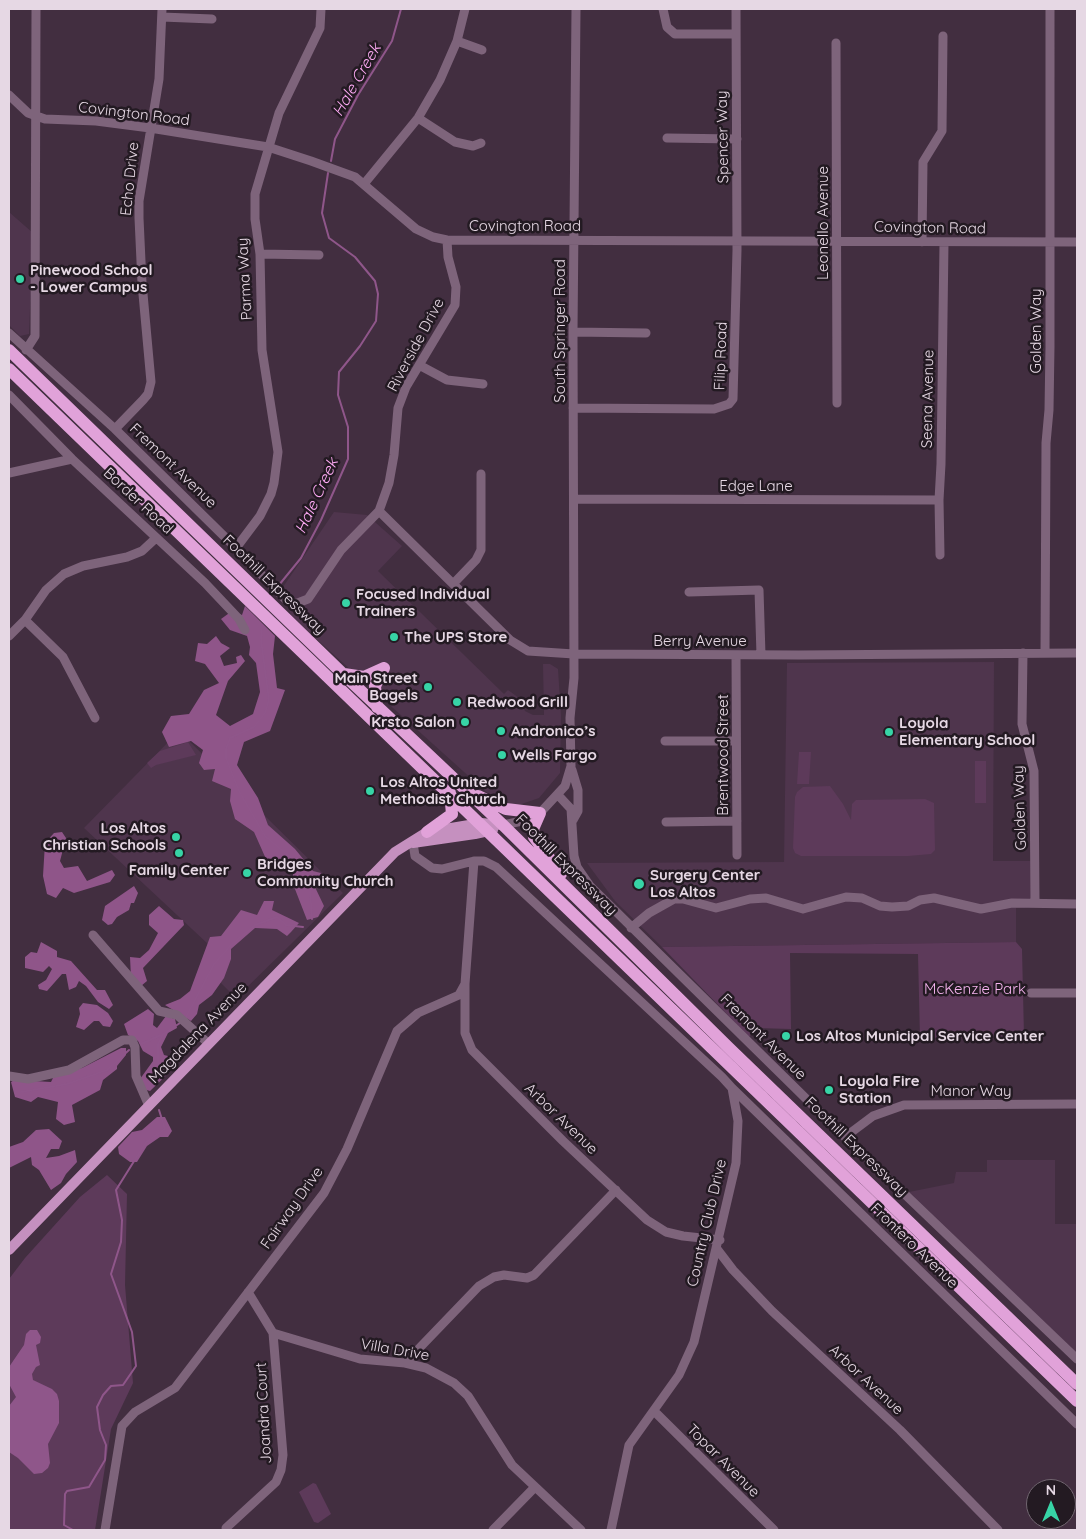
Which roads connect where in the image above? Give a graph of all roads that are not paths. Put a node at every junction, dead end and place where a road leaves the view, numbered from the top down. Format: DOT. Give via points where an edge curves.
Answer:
graph roads {
  1 [pos="36,9"];
  2 [pos="322,9"];
  3 [pos="465,9"];
  4 [pos="576,9"];
  5 [pos="663,9"];
  6 [pos="736,9"];
  7 [pos="1050,9"];
  8 [pos="162,13"];
  9 [pos="212,18"];
  10 [pos="735,34"];
  11 [pos="943,36"];
  12 [pos="456,41"];
  13 [pos="836,43"];
  14 [pos="482,50"];
  15 [pos="9,95"];
  16 [pos="35,117"];
  17 [pos="418,118"];
  18 [pos="150,128"];
  19 [pos="667,138"];
  20 [pos="737,139"];
  21 [pos="481,143"];
  22 [pos="268,147"];
  23 [pos="364,184"];
  24 [pos="575,239"];
  25 [pos="446,240"];
  26 [pos="737,240"];
  27 [pos="837,240"];
  28 [pos="922,242"];
  29 [pos="1050,242"];
  30 [pos="1077,242"];
  31 [pos="944,243"];
  32 [pos="260,254"];
  33 [pos="319,254"];
  34 [pos="574,332"];
  35 [pos="9,333"];
  36 [pos="646,333"];
  37 [pos="9,350"];
  38 [pos="26,350"];
  39 [pos="419,365"];
  40 [pos="9,369"];
  41 [pos="484,384"];
  42 [pos="9,395"];
  43 [pos="837,403"];
  44 [pos="574,408"];
  45 [pos="115,429"];
  46 [pos="72,459"];
  47 [pos="9,473"];
  48 [pos="481,474"];
  49 [pos="574,499"];
  50 [pos="939,500"];
  51 [pos="379,511"];
  52 [pos="156,538"];
  53 [pos="236,548"];
  54 [pos="940,555"];
  55 [pos="453,584"];
  56 [pos="316,590"];
  57 [pos="689,592"];
  58 [pos="26,620"];
  59 [pos="245,630"];
  60 [pos="9,636"];
  61 [pos="1077,652"];
  62 [pos="1023,653"];
  63 [pos="1045,653"];
  64 [pos="574,654"];
  65 [pos="587,654"];
  66 [pos="736,655"];
  67 [pos="760,655"];
  68 [pos="342,673"];
  69 [pos="574,678"];
  70 [pos="377,707"];
  71 [pos="96,718"];
  72 [pos="736,740"];
  73 [pos="665,741"];
  74 [pos="571,766"];
  75 [pos="466,790"];
  76 [pos="450,793"];
  77 [pos="558,795"];
  78 [pos="540,813"];
  79 [pos="572,820"];
  80 [pos="737,821"];
  81 [pos="666,822"];
  82 [pos="503,825"];
  83 [pos="485,827"];
  84 [pos="427,832"];
  85 [pos="413,843"];
  86 [pos="737,855"];
  87 [pos="474,861"];
  88 [pos="568,890"];
  89 [pos="1035,904"];
  90 [pos="1077,904"];
  91 [pos="631,928"];
  92 [pos="93,936"];
  93 [pos="465,984"];
  94 [pos="1031,993"];
  95 [pos="1077,993"];
  96 [pos="209,1044"];
  97 [pos="9,1076"];
  98 [pos="732,1088"];
  99 [pos="1077,1104"];
  100 [pos="149,1106"];
  101 [pos="845,1137"];
  102 [pos="616,1190"];
  103 [pos="720,1240"];
  104 [pos="717,1249"];
  105 [pos="9,1250"];
  106 [pos="248,1292"];
  107 [pos="273,1332"];
  108 [pos="1077,1359"];
  109 [pos="405,1363"];
  110 [pos="1077,1384"];
  111 [pos="1077,1401"];
  112 [pos="654,1412"];
  113 [pos="1077,1424"];
  114 [pos="535,1487"];
  115 [pos="226,1528"];
  116 [pos="105,1530"];
  117 [pos="493,1530"];
  118 [pos="581,1530"];
  119 [pos="611,1530"];
  120 [pos="774,1530"];
  121 [pos="998,1530"];
  1 -- 16 [label="street"];
  2 -- 22 [label="street, Parma Way" via="320,28 279,113"];
  3 -- 12 [label="street"];
  4 -- 24 [label="street, South Springer Road"];
  5 -- 10 [label="street" via="667,27 675,34"];
  6 -- 10 [label="street, Spencer Way"];
  7 -- 29 [label="street, Golden Way"];
  8 -- 9 [label="street"];
  8 -- 18 [label="street, Echo Drive" via="159,79"];
  10 -- 20 [label="street, Spencer Way"];
  11 -- 28 [label="street" via="942,131 923,162"];
  12 -- 14 [label="street"];
  12 -- 17 [label="street" via="440,80"];
  13 -- 27 [label="street, Leonello Avenue"];
  15 -- 16 [label="street"];
  16 -- 18 [label="street, Covington Road"];
  16 -- 38 [label="street" via="35,336"];
  17 -- 21 [label="street" via="455,142 473,146"];
  17 -- 23 [label="street"];
  18 -- 22 [label="street, Covington Road"];
  18 -- 45 [label="street, Echo Drive" via="139,218 151,382 148,394"];
  19 -- 20 [label="street"];
  20 -- 26 [label="street, Spencer Way"];
  22 -- 23 [label="street, Covington Road" via="341,172"];
  22 -- 32 [label="street, Parma Way" via="256,194 255,218"];
  23 -- 25 [label="street, Covington Road" via="416,229"];
  24 -- 25 [label="street, Covington Road"];
  24 -- 26 [label="street, Covington Road"];
  24 -- 34 [label="street, South Springer Road"];
  25 -- 39 [label="street, Riverside Drive" via="456,287 455,305"];
  26 -- 27 [label="street, Covington Road"];
  26 -- 44 [label="street, Filip Road" via="734,393 728,404 714,409"];
  27 -- 28 [label="street, Covington Road"];
  27 -- 43 [label="street, Leonello Avenue"];
  28 -- 31 [label="street, Covington Road"];
  29 -- 30 [label="street, Covington Road"];
  29 -- 31 [label="street, Covington Road"];
  29 -- 63 [label="street, Golden Way"];
  31 -- 50 [label="street, Seena Avenue"];
  32 -- 33 [label="street"];
  32 -- 53 [label="street, Parma Way" via="263,363 278,452 268,501"];
  34 -- 36 [label="street"];
  34 -- 44 [label="street, South Springer Road"];
  35 -- 38 [label="street, Fremont Avenue"];
  37 -- 68 [label="highway, Foothill Expressway"];
  38 -- 45 [label="street, Fremont Avenue"];
  39 -- 41 [label="street" via="447,380"];
  39 -- 51 [label="street, Riverside Drive" via="398,408 389,483"];
  40 -- 76 [label="highway, Foothill Expressway"];
  42 -- 46 [label="street, Border Road"];
  44 -- 49 [label="street, South Springer Road"];
  45 -- 53 [label="street, Fremont Avenue"];
  46 -- 47 [label="street"];
  46 -- 52 [label="street, Border Road"];
  48 -- 55 [label="street" via="480,550 476,560"];
  49 -- 50 [label="street, Edge Lane"];
  49 -- 64 [label="street, South Springer Road"];
  50 -- 54 [label="street, Seena Avenue"];
  51 -- 55 [label="street, Berry Avenue"];
  51 -- 56 [label="street, Riverside Drive" via="341,550"];
  52 -- 58 [label="street" via="142,551 64,574 46,590"];
  52 -- 59 [label="street, Border Road" via="239,618"];
  53 -- 56 [label="street, Fremont Avenue" via="290,603 302,603"];
  55 -- 64 [label="street, Berry Avenue" via="510,640 528,651"];
  57 -- 67 [label="street" via="759,590"];
  58 -- 60 [label="street"];
  58 -- 71 [label="street" via="63,657"];
  61 -- 63 [label="street, Berry Avenue"];
  62 -- 63 [label="street, Berry Avenue"];
  62 -- 67 [label="street, Berry Avenue"];
  62 -- 89 [label="street, Golden Way" via="1022,724 1034,771"];
  64 -- 65 [label="street, Berry Avenue"];
  64 -- 69 [label="street, South Springer Road"];
  65 -- 66 [label="street, Berry Avenue"];
  65 -- 69 [label="street" via="580,663 580,673"];
  66 -- 67 [label="street, Berry Avenue"];
  66 -- 72 [label="street, Brentwood Street"];
  68 -- 70 [label="highway, Foothill Expressway"];
  68 -- 70 [label="highway" via="357,678 384,668 375,686"];
  69 -- 74 [label="street, South Springer Road" via="570,718"];
  70 -- 75 [label="highway, Foothill Expressway"];
  72 -- 73 [label="street"];
  72 -- 80 [label="street, Brentwood Street"];
  74 -- 77 [label="street, South Springer Road" via="568,780"];
  74 -- 79 [label="street" via="578,790 578,811"];
  75 -- 78 [label="highway" via="500,807"];
  75 -- 82 [label="highway, Foothill Expressway"];
  76 -- 83 [label="highway, Foothill Expressway"];
  76 -- 84 [label="highway" via="452,814"];
  77 -- 78 [label="street, South Springer Road"];
  77 -- 79 [label="street, Fremont Avenue" via="571,809"];
  78 -- 82 [label="street, South Springer Road" via="527,820"];
  78 -- 88 [label="highway" via="533,829 534,836 558,869"];
  79 -- 91 [label="street, Fremont Avenue" via="577,867 590,886"];
  80 -- 81 [label="street"];
  80 -- 86 [label="street, Brentwood Street"];
  82 -- 83 [label="main road, Magdalena Avenue"];
  82 -- 88 [label="highway, Foothill Expressway"];
  83 -- 84 [label="main road, Magdalena Avenue"];
  83 -- 85 [label="main road, Magdalena Avenue"];
  83 -- 111 [label="highway, Foothill Expressway"];
  84 -- 85 [label="main road, Magdalena Avenue"];
  85 -- 87 [label="street" via="432,868 442,869"];
  85 -- 96 [label="main road, Magdalena Avenue" via="390,857"];
  87 -- 93 [label="street"];
  87 -- 98 [label="street" via="484,861 496,867"];
  88 -- 110 [label="highway, Foothill Expressway"];
  89 -- 90 [label="street"];
  89 -- 91 [label="street" via="981,908 934,898 892,907 846,897 803,909 766,898 716,908 683,899 674,900 649,913"];
  91 -- 101 [label="street, Fremont Avenue"];
  92 -- 96 [label="street" via="159,1011 177,1014"];
  93 -- 102 [label="street, Arbor Avenue" via="465,1033 472,1050"];
  93 -- 106 [label="street, Fairway Drive" via="459,995 418,1013 396,1031 347,1149 324,1193"];
  94 -- 95 [label="street"];
  96 -- 100 [label="main road, Magdalena Avenue"];
  97 -- 100 [label="street" via="28,1079 69,1070 123,1040 132,1040 136,1076"];
  98 -- 103 [label="street, Country Club Drive" via="738,1121 737,1149"];
  98 -- 113 [label="street, Frontero Avenue"];
  99 -- 101 [label="street, Manor Way" via="904,1105 872,1116"];
  100 -- 105 [label="main road, Magdalena Avenue"];
  101 -- 108 [label="street, Fremont Avenue"];
  102 -- 103 [label="street, Arbor Avenue" via="666,1232"];
  102 -- 109 [label="street" via="534,1275 527,1278 494,1277 479,1286"];
  103 -- 104 [label="street, Country Club Drive"];
  104 -- 112 [label="street, Country Club Drive" via="690,1353"];
  104 -- 121 [label="street, Arbor Avenue" via="772,1311 900,1430"];
  106 -- 107 [label="street"];
  106 -- 116 [label="street, Fairway Drive" via="175,1388 135,1412 122,1426"];
  107 -- 109 [label="street, Villa Drive" via="360,1359"];
  107 -- 115 [label="street, Joandra Court" via="283,1455 281,1470 276,1482"];
  109 -- 114 [label="street, Villa Drive" via="436,1372 468,1396 496,1444"];
  112 -- 119 [label="street, Country Club Drive" via="627,1451"];
  112 -- 120 [label="street, Topar Avenue"];
  114 -- 117 [label="street"];
  114 -- 118 [label="street, Villa Drive"];
}
